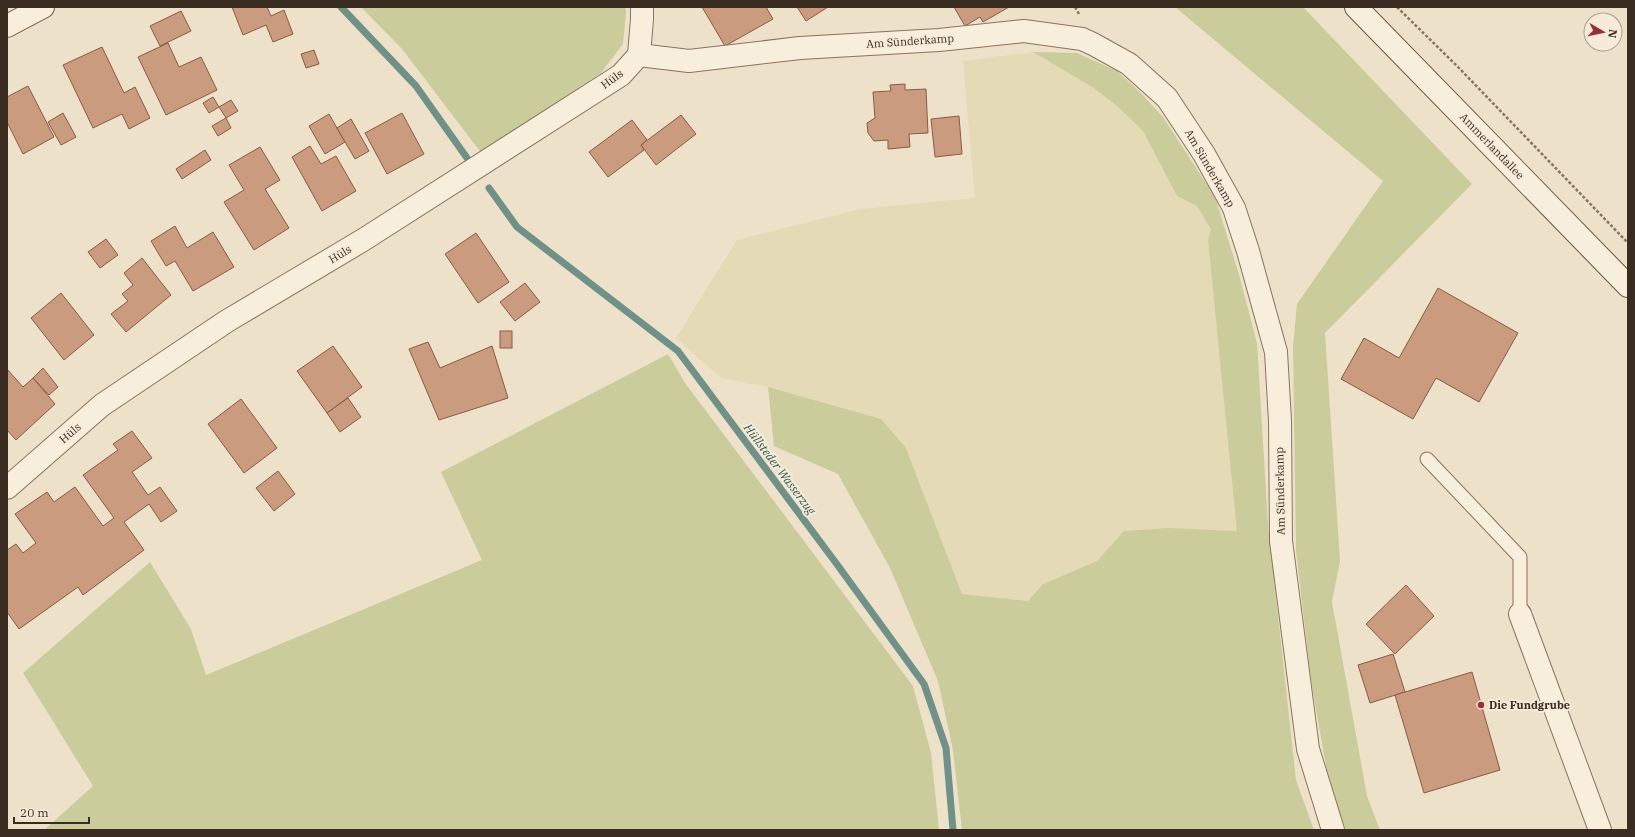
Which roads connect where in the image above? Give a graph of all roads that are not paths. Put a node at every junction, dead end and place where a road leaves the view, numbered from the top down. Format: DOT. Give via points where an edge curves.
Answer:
graph roads {
  1 [pos="43,7"];
  2 [pos="642,7"];
  3 [pos="1356,7"];
  4 [pos="7,26"];
  5 [pos="639,55"];
  6 [pos="1628,286"];
  7 [pos="1427,459"];
  8 [pos="7,488"];
  9 [pos="1520,614"];
  10 [pos="1333,830"];
  11 [pos="1600,830"];
  1 -- 4 [label="street"];
  2 -- 5 [label="street"];
  3 -- 6 [label="street, Ammerlandallee"];
  5 -- 8 [label="street, Hüls" via="621,74 363,240 227,320 102,405"];
  5 -- 10 [label="street, Am Sünderkamp" via="689,61 800,48 939,40 1024,31 1082,39 1093,44 1129,64 1167,98 1204,154 1234,208 1276,352 1280,421 1281,541 1308,749"];
  7 -- 9 [label="lane" via="1520,557"];
  9 -- 11 [label="street"];
}
